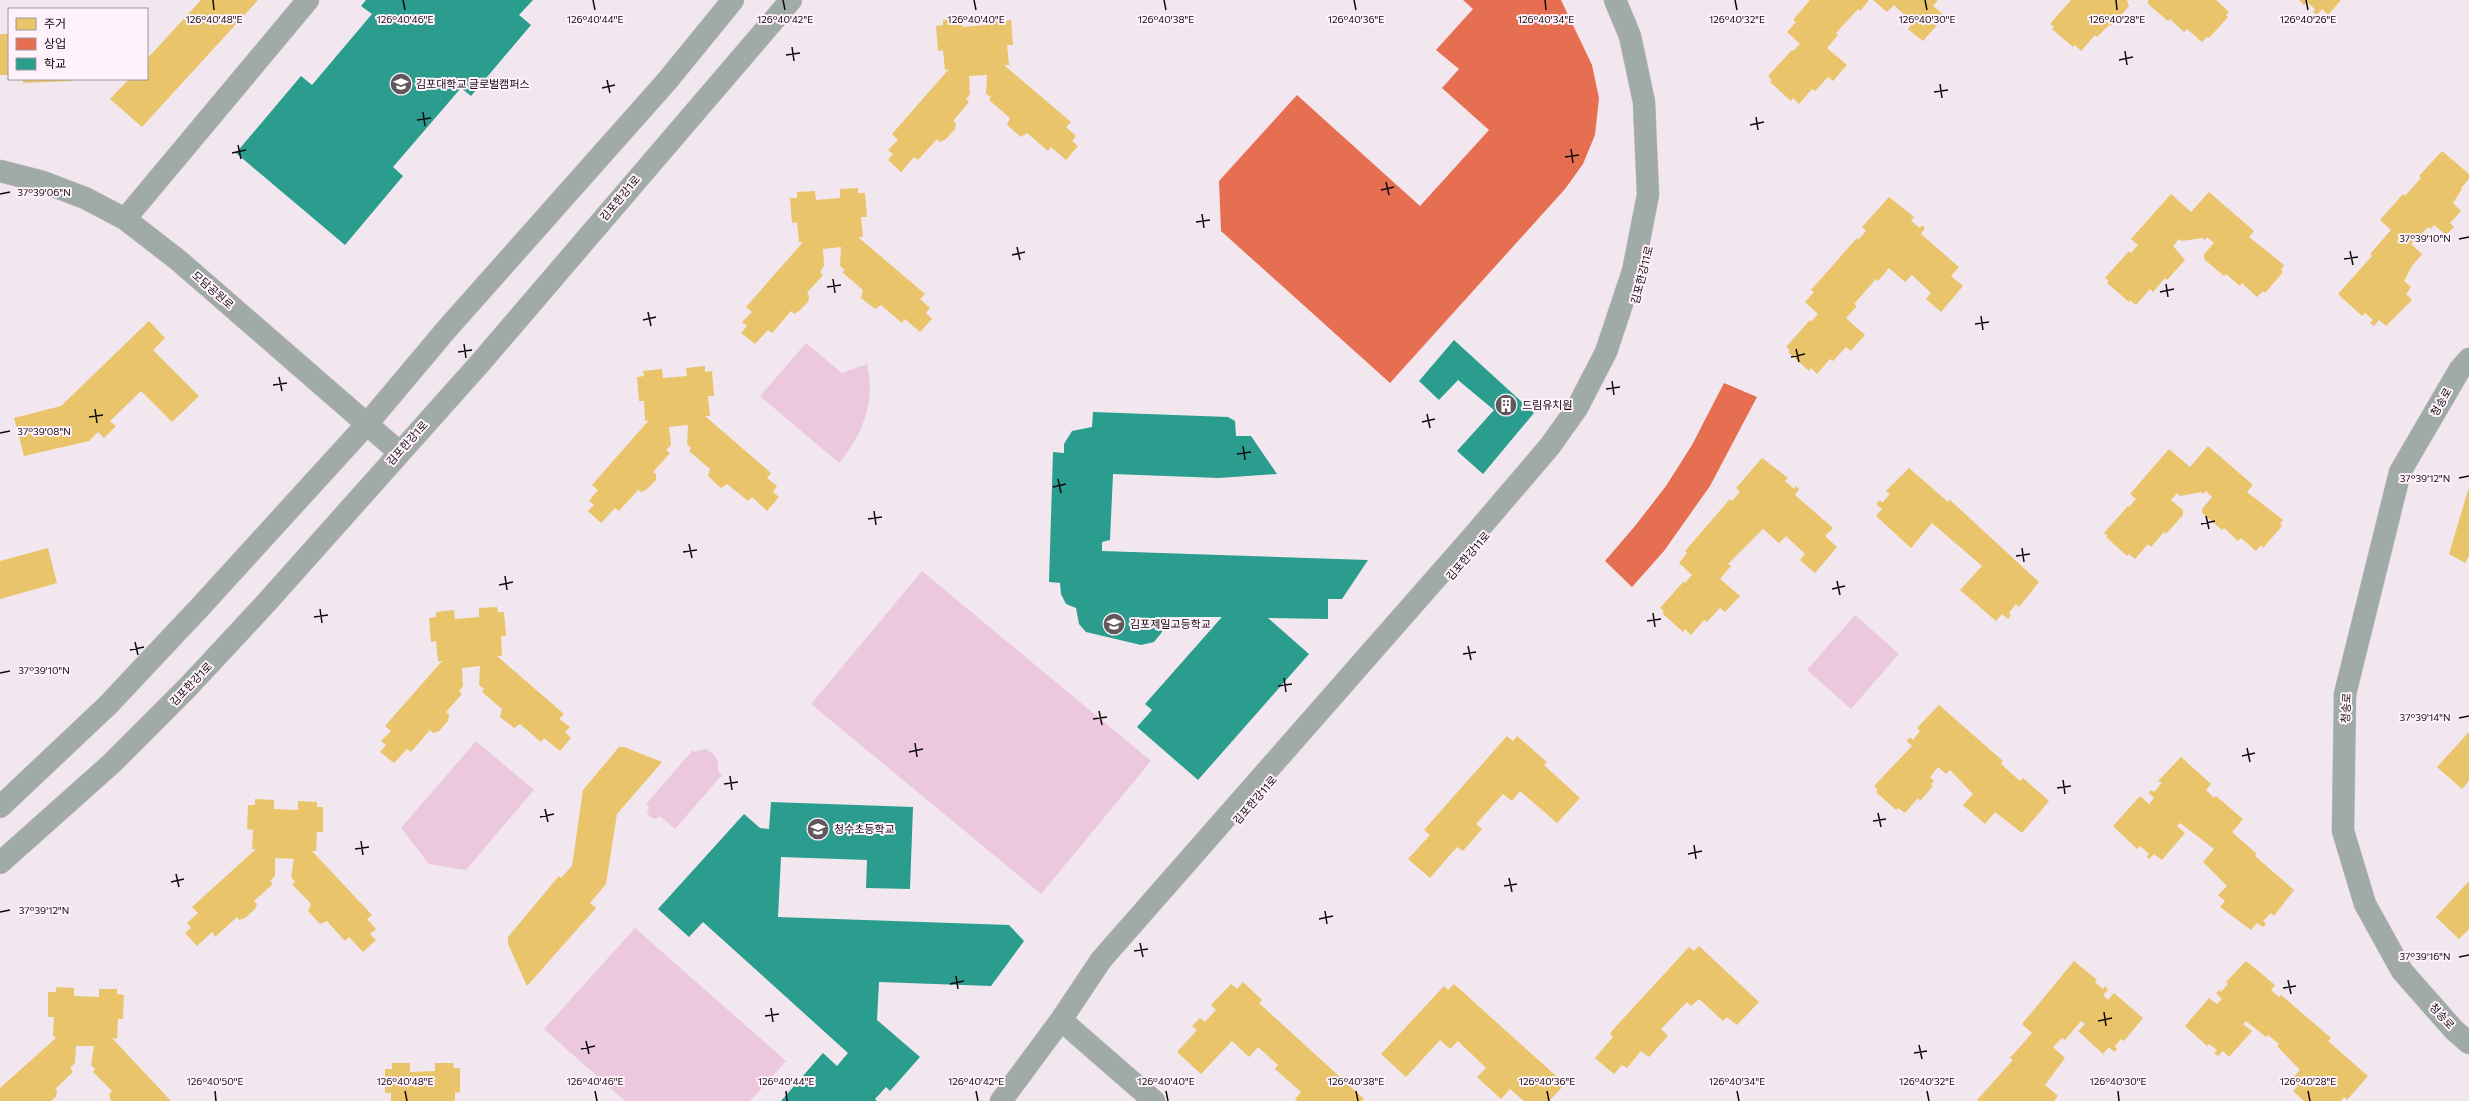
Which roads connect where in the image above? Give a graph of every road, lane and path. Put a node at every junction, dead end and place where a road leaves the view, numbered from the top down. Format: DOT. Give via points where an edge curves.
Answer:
graph roads {
  1 [pos="308,0"];
  2 [pos="734,0"];
  3 [pos="791,0"];
  4 [pos="1615,0"];
  5 [pos="1628,0"];
  6 [pos="0,171"];
  7 [pos="125,219"];
  8 [pos="2469,359"];
  9 [pos="367,424"];
  10 [pos="399,452"];
  11 [pos="0,806"];
  12 [pos="0,863"];
  13 [pos="1061,1020"];
  14 [pos="2469,1043"];
  15 [pos="1001,1101"];
  16 [pos="1154,1101"];
  1 -- 7 [label="street"];
  2 -- 9 [label="street" via="667,81 446,330"];
  3 -- 10 [label="street, 김포한강1로" via="481,362"];
  4 -- 13 [label="street, 김포한강11로" via="1630,36 1644,102 1648,196 1633,271 1606,352 1577,408 1550,446 1474,535 1101,960"];
  5 -- 13 [label="street, 김포한강11로" via="1642,31 1656,102 1659,200 1643,277 1618,356 1587,414 1551,462 1103,977"];
  6 -- 7 [label="street, 모담공원로" via="43,182 85,198"];
  7 -- 9 [label="street, 모담공원로" via="178,260"];
  8 -- 14 [label="street, 청송로" via="2460,369 2400,472 2345,694 2343,831 2365,904 2402,971 2454,1030"];
  9 -- 10 [label="street, 모담공원로"];
  9 -- 11 [label="street" via="108,705"];
  10 -- 12 [label="street, 김포한강1로" via="188,687 111,764"];
  13 -- 15 [label="street, 김포한강11로"];
  13 -- 16 [label="street"];
}
